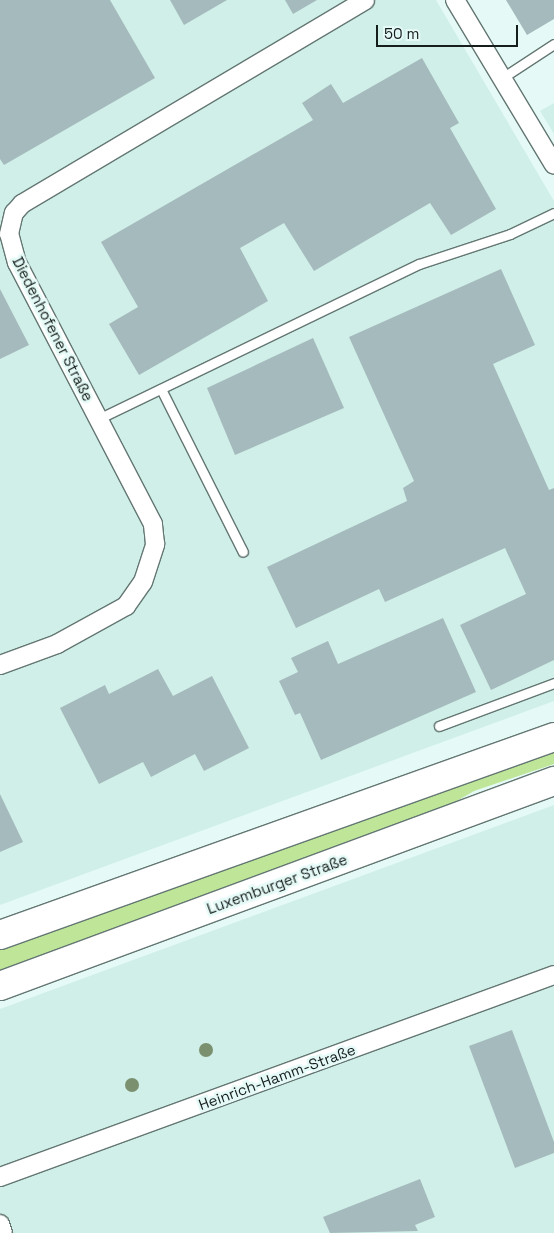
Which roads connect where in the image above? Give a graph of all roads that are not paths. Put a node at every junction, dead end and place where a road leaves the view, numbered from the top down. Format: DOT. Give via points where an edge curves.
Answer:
graph roads {
  1 [pos="365,0"];
  2 [pos="455,0"];
  3 [pos="554,44"];
  4 [pos="502,78"];
  5 [pos="554,165"];
  6 [pos="554,212"];
  7 [pos="161,389"];
  8 [pos="98,419"];
  9 [pos="244,552"];
  10 [pos="0,665"];
  11 [pos="554,683"];
  12 [pos="439,726"];
  13 [pos="554,737"];
  14 [pos="554,781"];
  15 [pos="0,935"];
  16 [pos="554,975"];
  17 [pos="0,986"];
  18 [pos="0,1177"];
  19 [pos="0,1224"];
  20 [pos="3,1233"];
  1 -- 8 [label="street, Diedenhofener Straße" via="22,204 14,213 9,234 17,263"];
  2 -- 4 [label="street"];
  3 -- 4 [label="lane"];
  4 -- 5 [label="street"];
  6 -- 7 [label="lane" via="510,234 419,264"];
  7 -- 8 [label="lane"];
  7 -- 9 [label="lane"];
  8 -- 10 [label="street, Diedenhofener Straße" via="153,524 155,544 143,582 126,606 113,616 57,644"];
  11 -- 12 [label="lane"];
  13 -- 15 [label="main road"];
  14 -- 17 [label="main road, Luxemburger Straße"];
  16 -- 18 [label="street, Heinrich-Hamm-Straße"];
  19 -- 20 [label="street"];
}
